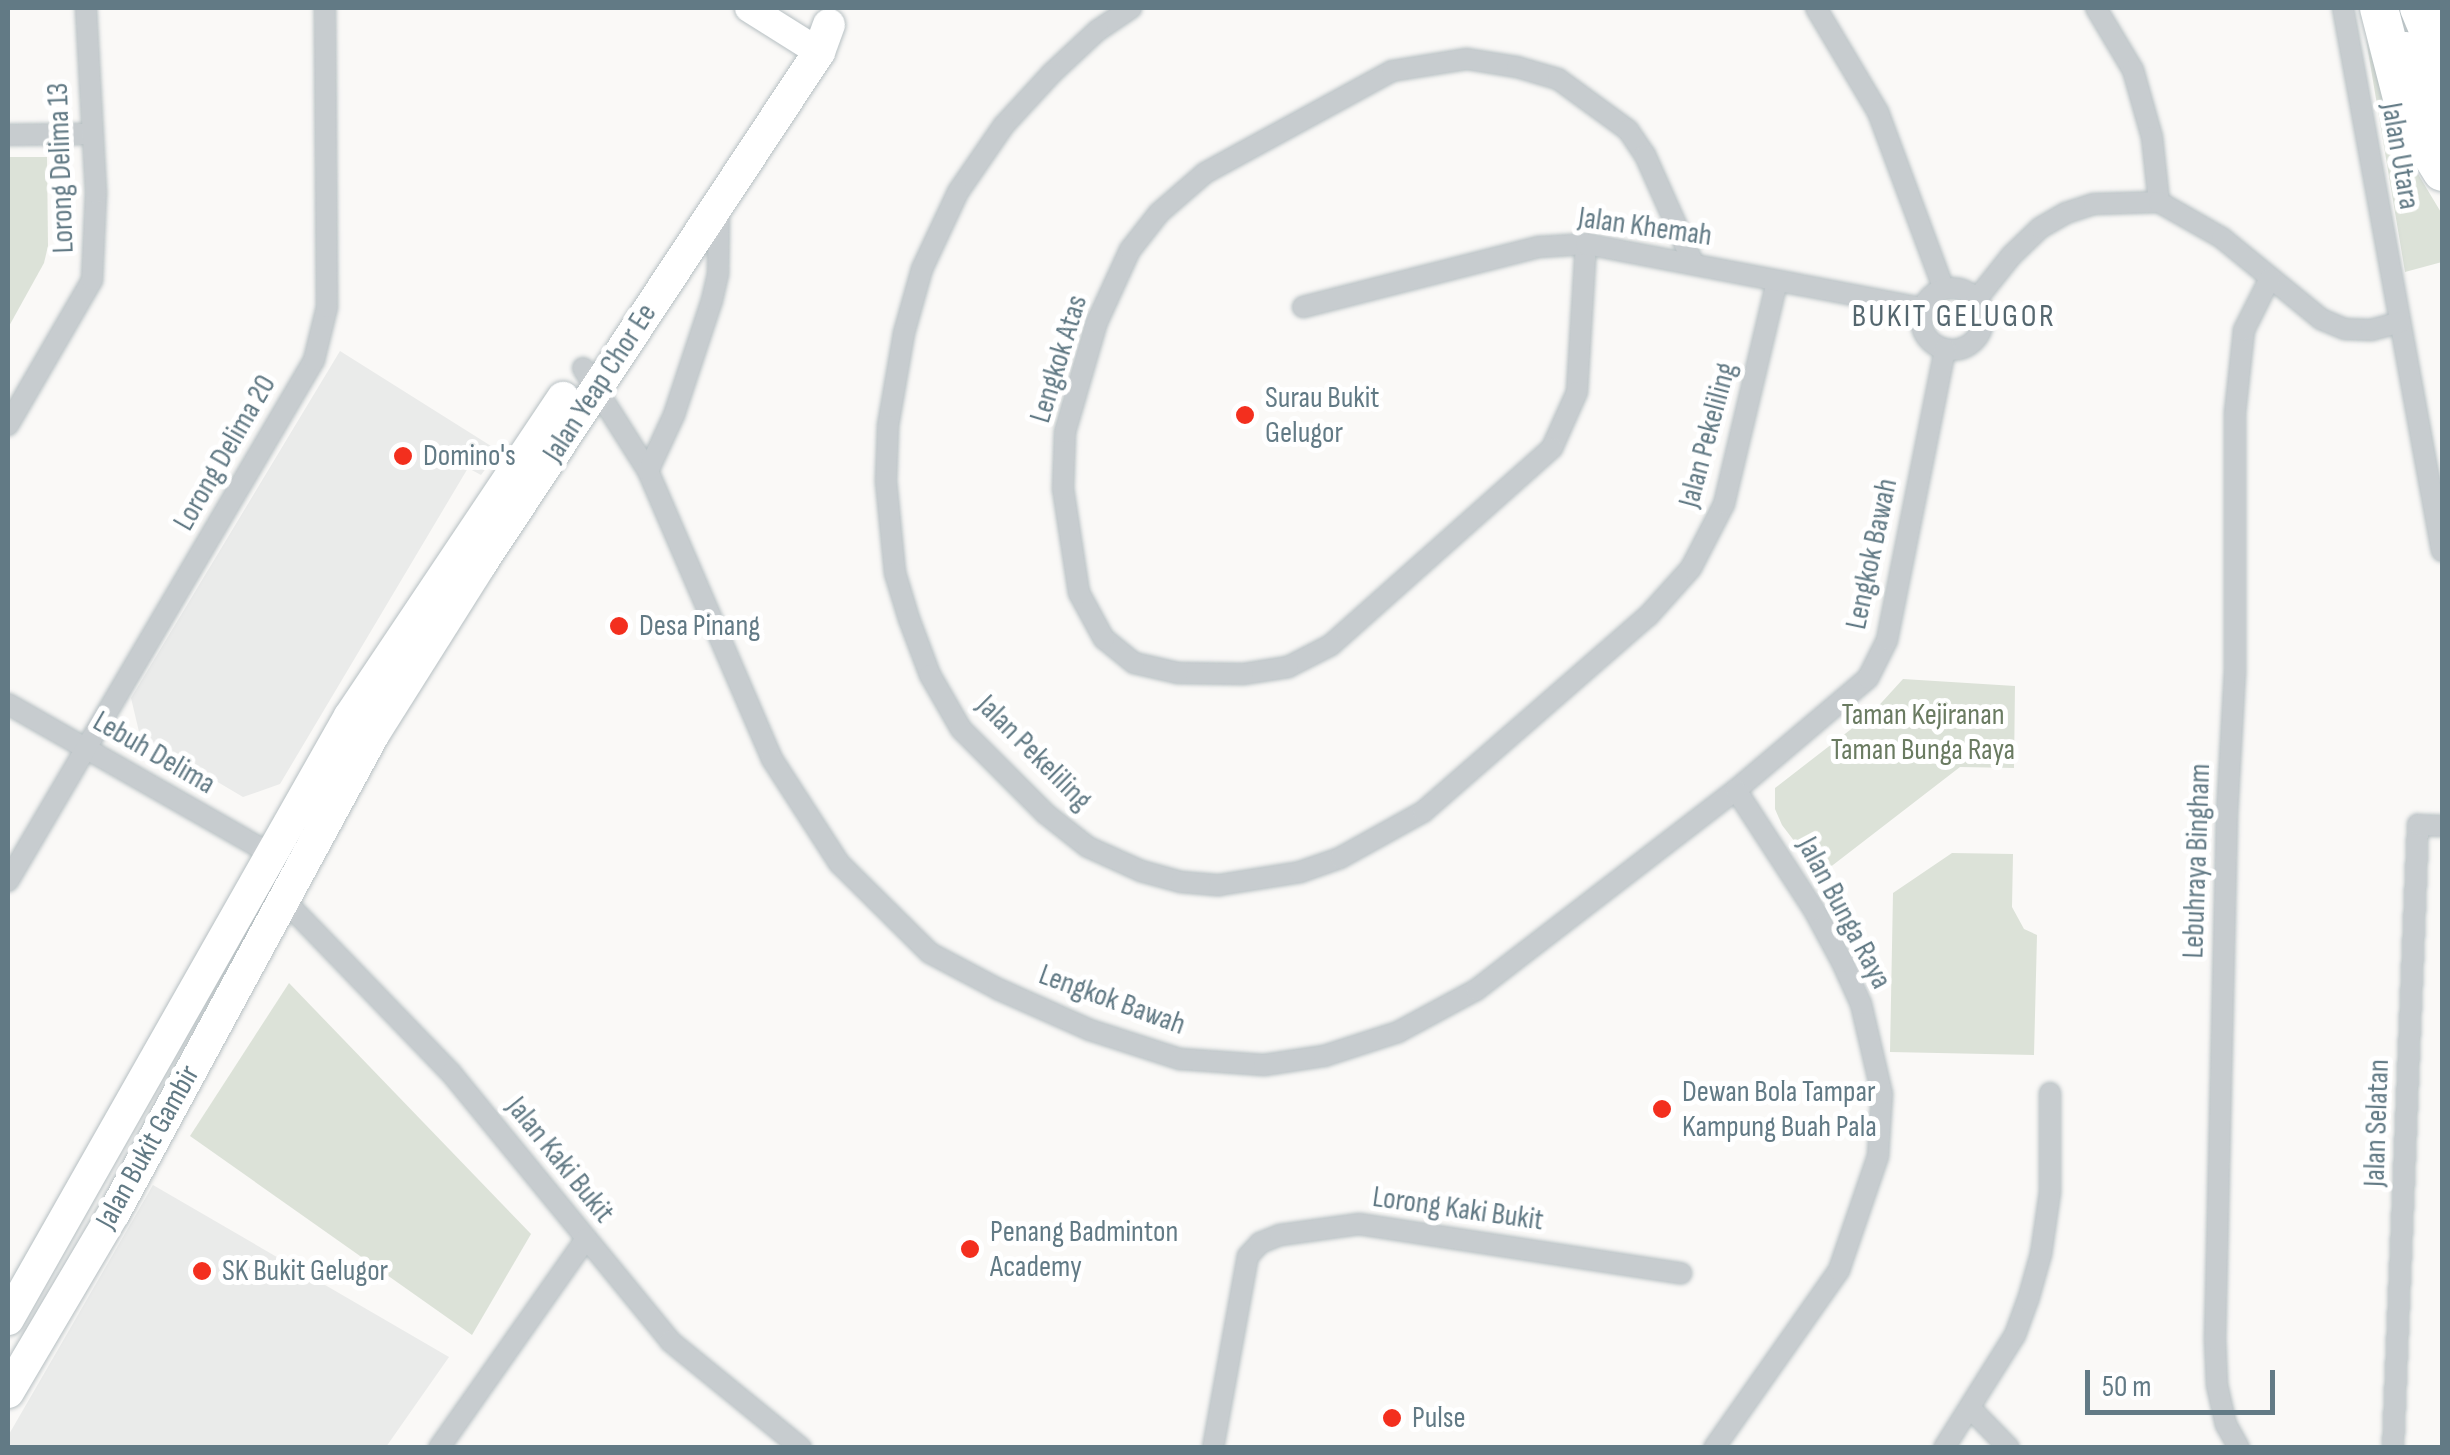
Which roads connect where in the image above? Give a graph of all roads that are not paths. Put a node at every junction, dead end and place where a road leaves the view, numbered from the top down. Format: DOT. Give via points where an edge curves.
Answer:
graph roads {
  1 [pos="86,8"];
  2 [pos="325,8"];
  3 [pos="749,8"];
  4 [pos="1131,8"];
  5 [pos="1816,8"];
  6 [pos="2096,8"];
  7 [pos="2343,8"];
  8 [pos="2382,8"];
  9 [pos="2419,8"];
  10 [pos="824,32"];
  11 [pos="2442,62"];
  12 [pos="2442,119"];
  13 [pos="92,134"];
  14 [pos="8,136"];
  15 [pos="2442,172"];
  16 [pos="720,201"];
  17 [pos="2159,202"];
  18 [pos="1586,244"];
  19 [pos="1693,263"];
  20 [pos="2270,278"];
  21 [pos="1777,281"];
  22 [pos="1944,290"];
  23 [pos="1976,300"];
  24 [pos="1303,307"];
  25 [pos="1923,308"];
  26 [pos="2400,322"];
  27 [pos="1945,349"];
  28 [pos="590,377"];
  29 [pos="8,425"];
  30 [pos="648,471"];
  31 [pos="2442,551"];
  32 [pos="8,704"];
  33 [pos="86,750"];
  34 [pos="1736,790"];
  35 [pos="2442,826"];
  36 [pos="272,854"];
  37 [pos="8,881"];
  38 [pos="282,898"];
  39 [pos="2050,1093"];
  40 [pos="586,1239"];
  41 [pos="1681,1273"];
  42 [pos="8,1318"];
  43 [pos="8,1392"];
  44 [pos="1971,1409"];
  45 [pos="439,1448"];
  46 [pos="801,1448"];
  47 [pos="1212,1448"];
  48 [pos="1714,1448"];
  49 [pos="1944,1448"];
  50 [pos="2009,1448"];
  51 [pos="2239,1448"];
  52 [pos="2393,1448"];
  1 -- 13 [label="street, Lorong Delima 13"];
  2 -- 33 [label="street, Lorong Delima 20" via="326,324 314,360"];
  3 -- 10 [label="street"];
  4 -- 21 [label="street, Jalan Pekeliling" via="1052,73 1004,125 958,192 922,269 904,333 886,480 908,619 961,729 1088,847 1141,870 1182,882 1234,883 1300,872 1367,845 1423,812 1648,616 1691,568 1724,504"];
  5 -- 22 [label="street" via="1878,112"];
  6 -- 17 [label="street" via="2134,70 2152,137"];
  7 -- 26 [label="street, Jalan Utara"];
  8 -- 12 [label="highway"];
  8 -- 15 [label="highway" via="2406,114"];
  9 -- 11 [label="highway"];
  10 -- 16 [label="main road, Jalan Yeap Chor Ee"];
  10 -- 28 [label="main road, Jalan Yeap Chor Ee"];
  13 -- 14 [label="street"];
  13 -- 29 [label="street, Lorong Delima 13" via="92,280"];
  16 -- 28 [label="main road, Jalan Yeap Chor Ee"];
  16 -- 30 [label="street" via="712,300"];
  17 -- 20 [label="street" via="2222,238"];
  17 -- 23 [label="street" via="2094,204 2066,213 2010,256"];
  18 -- 19 [label="street, Jalan Khemah"];
  18 -- 19 [label="street, Lengkok Atas" via="1577,392 1552,448 1331,644 1288,667 1242,674 1134,663 1104,640 1079,592 1062,489 1064,432 1097,322 1130,250 1204,173 1392,71 1468,58 1517,67 1558,79 1628,130"];
  18 -- 24 [label="street, Jalan Khemah" via="1540,246"];
  19 -- 21 [label="street, Jalan Khemah"];
  20 -- 26 [label="street" via="2321,319 2345,329"];
  20 -- 51 [label="street, Lebuhraya Bingham" via="2244,330 2236,413 2215,1339 2217,1385"];
  21 -- 25 [label="street, Jalan Khemah"];
  22 -- 23 [label="street" via="1962,290"];
  22 -- 25 [label="street"];
  23 -- 27 [label="street" via="1983,318 1978,336 1964,348"];
  25 -- 27 [label="street" via="1928,338"];
  26 -- 31 [label="street, Jalan Utara"];
  27 -- 34 [label="street, Lengkok Bawah" via="1887,640 1868,678"];
  28 -- 30 [label="street, Lengkok Bawah"];
  28 -- 36 [label="main road, Jalan Yeap Chor Ee" via="350,716"];
  28 -- 38 [label="main road, Jalan Yeap Chor Ee"];
  30 -- 34 [label="street, Lengkok Bawah" via="772,759 839,863 930,953 1090,1030 1180,1059 1264,1064 1324,1056 1398,1032 1476,990"];
  32 -- 33 [label="street, Lebuh Delima"];
  33 -- 36 [label="street, Lebuh Delima"];
  33 -- 37 [label="street, Lorong Delima 20"];
  34 -- 48 [label="street, Jalan Bunga Raya" via="1842,962 1861,1004 1882,1094 1878,1156 1839,1270"];
  35 -- 52 [label="street, Jalan Selatan" via="2418,825"];
  36 -- 42 [label="main road, Jalan Bukit Gambir"];
  38 -- 40 [label="street, Jalan Kaki Bukit" via="451,1073"];
  38 -- 43 [label="main road, Jalan Bukit Gambir" via="114,1213"];
  39 -- 44 [label="street" via="2050,1192 2041,1254 2015,1335"];
  40 -- 45 [label="street"];
  40 -- 46 [label="street, Jalan Kaki Bukit" via="670,1341"];
  41 -- 47 [label="street, Lorong Kaki Bukit" via="1359,1224 1280,1234 1248,1256"];
  44 -- 49 [label="street"];
  44 -- 50 [label="street"];
}
